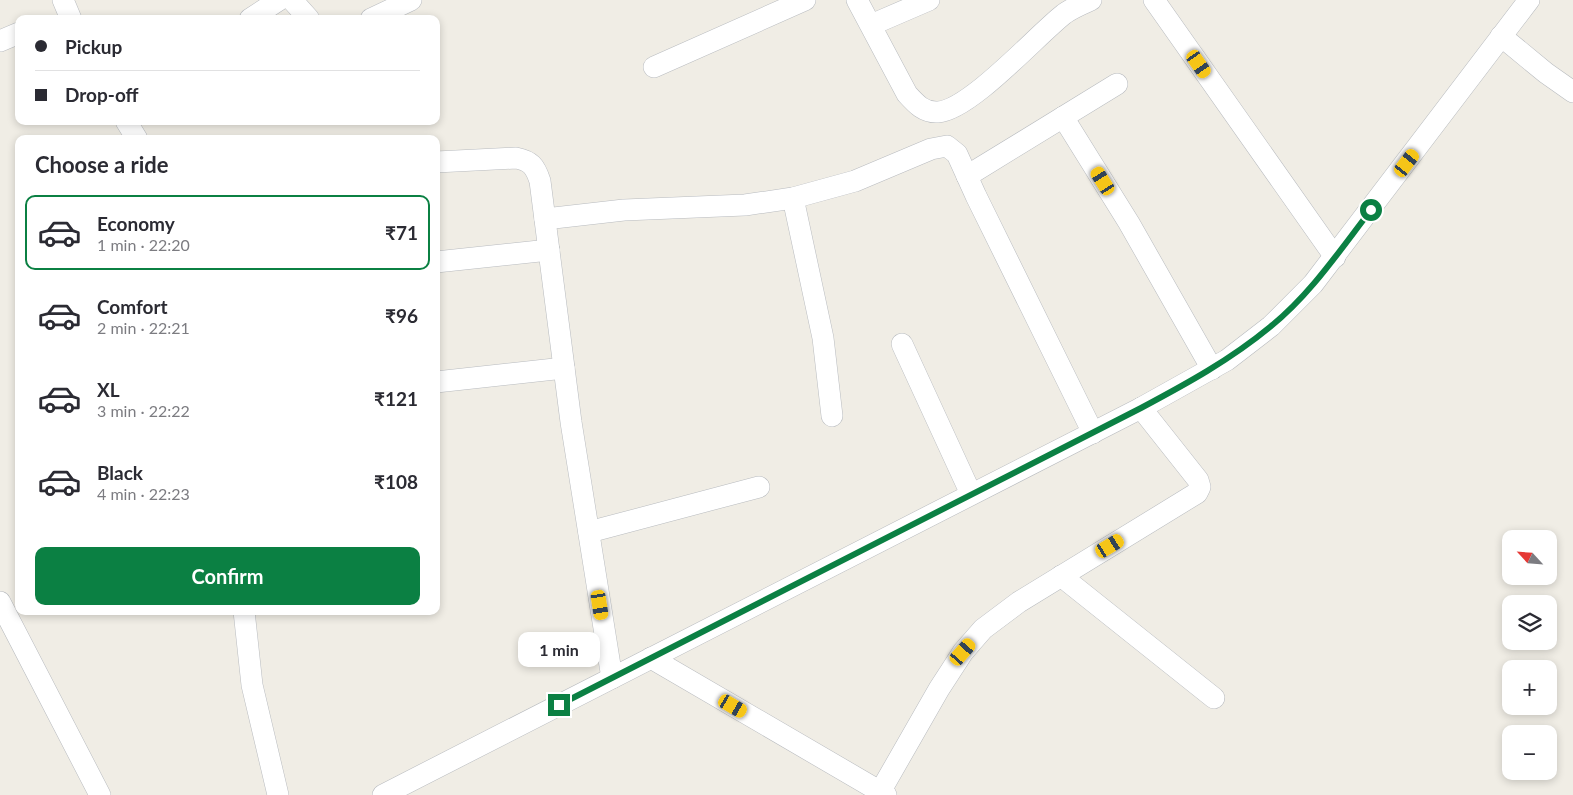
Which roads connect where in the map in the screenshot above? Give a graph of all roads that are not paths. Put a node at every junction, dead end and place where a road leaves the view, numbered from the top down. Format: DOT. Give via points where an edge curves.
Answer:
graph roads {
  1 [pos="279,0"];
  2 [pos="292,0"];
  3 [pos="411,0"];
  4 [pos="805,0"];
  5 [pos="857,0"];
  6 [pos="929,0"];
  7 [pos="1091,0"];
  8 [pos="1154,0"];
  9 [pos="1520,4"];
  10 [pos="256,15"];
  11 [pos="305,15"];
  12 [pos="379,15"];
  13 [pos="871,25"];
  14 [pos="15,35"];
  15 [pos="1502,36"];
  16 [pos="0,41"];
  17 [pos="654,67"];
  18 [pos="1117,84"];
  19 [pos="1573,92"];
  20 [pos="1063,117"];
  21 [pos="440,162"];
  22 [pos="967,176"];
  23 [pos="793,198"];
  24 [pos="545,219"];
  25 [pos="549,250"];
  26 [pos="1335,257"];
  27 [pos="440,262"];
  28 [pos="902,344"];
  29 [pos="564,368"];
  30 [pos="1212,369"];
  31 [pos="440,382"];
  32 [pos="1141,408"];
  33 [pos="832,416"];
  34 [pos="1092,433"];
  35 [pos="759,486"];
  36 [pos="971,494"];
  37 [pos="589,532"];
  38 [pos="1061,576"];
  39 [pos="0,602"];
  40 [pos="244,615"];
  41 [pos="650,658"];
  42 [pos="612,678"];
  43 [pos="1214,698"];
  44 [pos="883,793"];
  45 [pos="100,795"];
  46 [pos="278,795"];
  47 [pos="383,795"];
  1 -- 10 [label="street"];
  2 -- 11 [label="street"];
  3 -- 12 [label="street"];
  4 -- 17 [label="street"];
  5 -- 13 [label="street"];
  6 -- 13 [label="street"];
  7 -- 13 [label="street" via="1066,13 981,89 940,112 917,106 907,94"];
  8 -- 26 [label="street"];
  9 -- 15 [label="street"];
  14 -- 16 [label="street"];
  15 -- 19 [label="street"];
  15 -- 26 [label="street"];
  18 -- 20 [label="street"];
  20 -- 22 [label="street"];
  20 -- 30 [label="street"];
  21 -- 24 [label="street" via="527,160 535,167 540,180"];
  22 -- 23 [label="street" via="953,149 940,146 855,180"];
  22 -- 34 [label="street"];
  23 -- 24 [label="street" via="745,205 624,210"];
  23 -- 33 [label="street" via="823,338"];
  24 -- 25 [label="street"];
  25 -- 27 [label="street"];
  25 -- 29 [label="street"];
  26 -- 30 [label="street" via="1271,326"];
  28 -- 36 [label="street"];
  29 -- 31 [label="street"];
  29 -- 37 [label="street"];
  30 -- 32 [label="street"];
  32 -- 34 [label="street"];
  32 -- 38 [label="street" via="1198,480 1200,488 1197,493"];
  34 -- 36 [label="street"];
  35 -- 37 [label="street"];
  36 -- 41 [label="street"];
  37 -- 42 [label="street"];
  38 -- 43 [label="street"];
  38 -- 44 [label="street" via="983,629 963,652 939,689"];
  39 -- 45 [label="street"];
  40 -- 46 [label="street" via="252,685"];
  41 -- 42 [label="street"];
  41 -- 44 [label="street"];
  42 -- 47 [label="street"];
}
